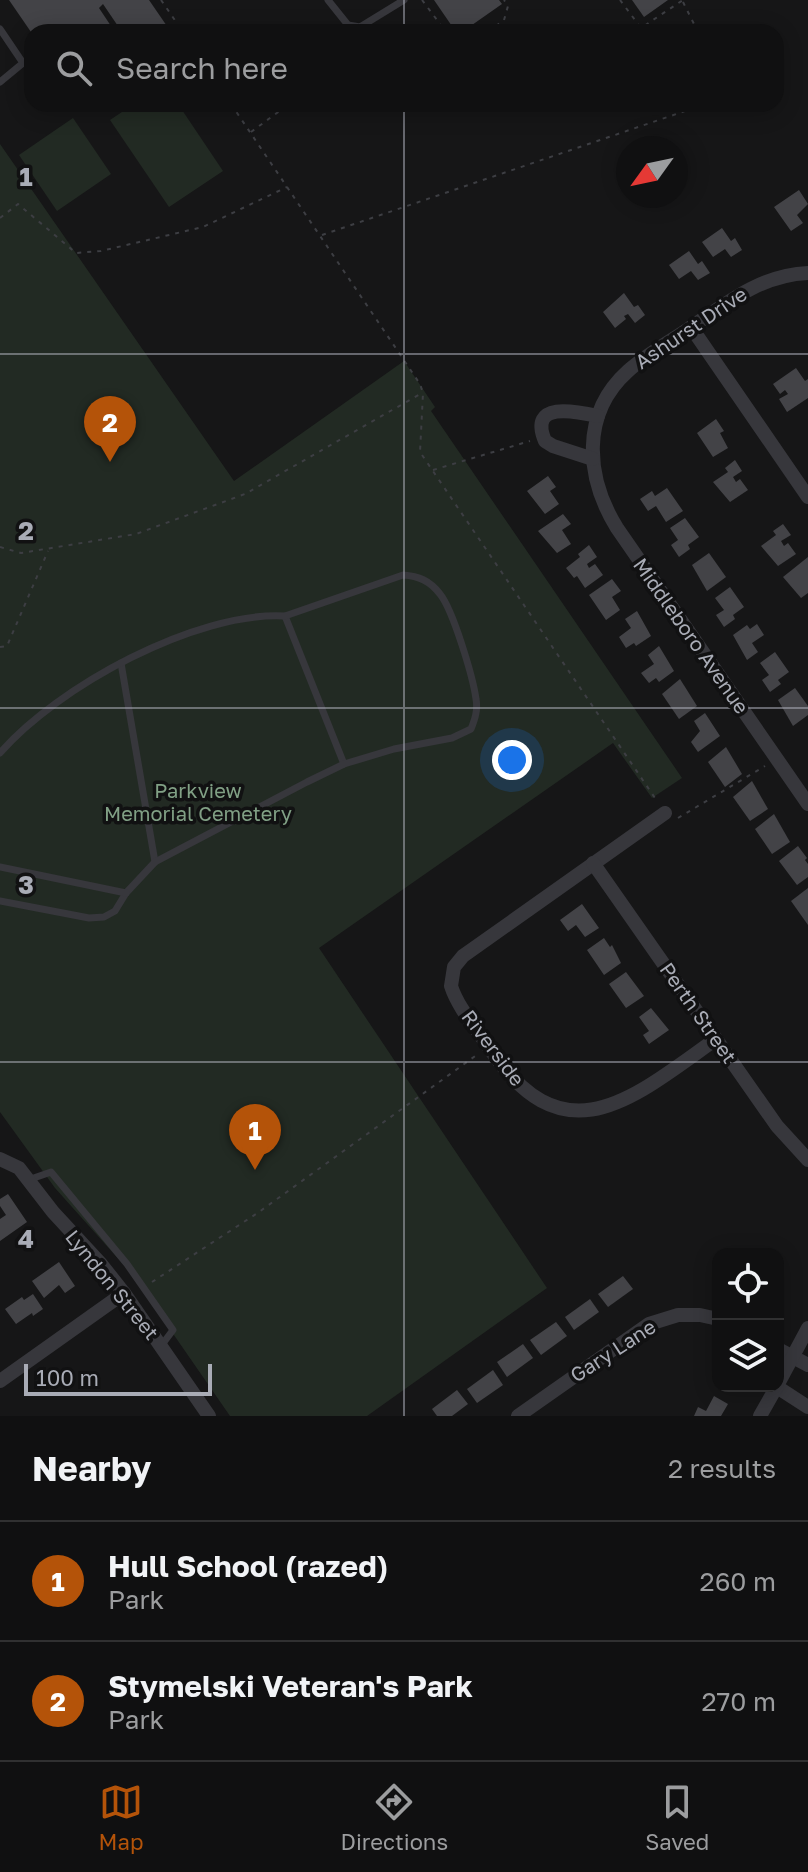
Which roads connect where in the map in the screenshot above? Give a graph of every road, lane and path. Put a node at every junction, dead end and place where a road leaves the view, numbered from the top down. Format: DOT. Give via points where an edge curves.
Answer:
graph roads {
  1 [pos="161,0"];
  2 [pos="328,0"];
  3 [pos="404,0"];
  4 [pos="422,0"];
  5 [pos="504,0"];
  6 [pos="620,0"];
  7 [pos="683,0"];
  8 [pos="178,24"];
  9 [pos="347,24"];
  10 [pos="365,24"];
  11 [pos="440,24"];
  12 [pos="499,24"];
  13 [pos="638,24"];
  14 [pos="647,24"];
  15 [pos="694,24"];
  16 [pos="0,29"];
  17 [pos="0,82"];
  18 [pos="236,112"];
  19 [pos="278,112"];
  20 [pos="682,112"];
  21 [pos="250,132"];
  22 [pos="287,187"];
  23 [pos="0,218"];
  24 [pos="320,236"];
  25 [pos="808,273"];
  26 [pos="691,327"];
  27 [pos="423,393"];
  28 [pos="598,416"];
  29 [pos="531,441"];
  30 [pos="593,441"];
  31 [pos="593,459"];
  32 [pos="432,470"];
  33 [pos="808,497"];
  34 [pos="0,547"];
  35 [pos="49,549"];
  36 [pos="285,616"];
  37 [pos="0,647"];
  38 [pos="121,663"];
  39 [pos="0,753"];
  40 [pos="776,758"];
  41 [pos="344,764"];
  42 [pos="808,804"];
  43 [pos="665,813"];
  44 [pos="155,862"];
  45 [pos="593,863"];
  46 [pos="0,867"];
  47 [pos="126,893"];
  48 [pos="0,901"];
  49 [pos="716,1039"];
  50 [pos="489,1047"];
  51 [pos="4,1160"];
  52 [pos="808,1160"];
  53 [pos="28,1180"];
  54 [pos="143,1287"];
  55 [pos="124,1293"];
  56 [pos="712,1318"];
  57 [pos="808,1328"];
  58 [pos="161,1346"];
  59 [pos="784,1351"];
  60 [pos="793,1355"];
  61 [pos="808,1365"];
  62 [pos="784,1372"];
  63 [pos="0,1381"];
  64 [pos="784,1390"];
  65 [pos="773,1392"];
  66 [pos="808,1407"];
  67 [pos="209,1416"];
  68 [pos="518,1416"];
  69 [pos="760,1416"];
  1 -- 8 [label="path"];
  2 -- 9 [label="lane"];
  3 -- 10 [label="lane"];
  4 -- 11 [label="path"];
  5 -- 12 [label="path" via="508,6"];
  6 -- 13 [label="path"];
  7 -- 14 [label="path"];
  7 -- 15 [label="path"];
  16 -- 17 [label="lane" via="23,63"];
  18 -- 21 [label="path"];
  19 -- 21 [label="path"];
  20 -- 24 [label="path"];
  21 -- 22 [label="path"];
  22 -- 23 [label="path" via="203,227 101,251 76,253 18,204"];
  22 -- 24 [label="path"];
  24 -- 27 [label="path"];
  25 -- 26 [label="street, Ashurst Drive" via="781,276 748,289"];
  26 -- 28 [label="street, Ashurst Drive" via="626,373"];
  26 -- 33 [label="street"];
  27 -- 32 [label="path" via="418,446"];
  27 -- 35 [label="path" via="245,494 136,534"];
  28 -- 30 [label="street, Ashurst Drive"];
  28 -- 31 [label="street" via="564,410 549,413 541,425 545,441"];
  29 -- 32 [label="path"];
  30 -- 31 [label="street, Middleboro Avenue"];
  31 -- 40 [label="street, Middleboro Avenue" via="598,491 617,528"];
  32 -- 43 [label="path"];
  34 -- 35 [label="path" via="21,553"];
  35 -- 37 [label="path" via="7,646"];
  36 -- 38 [label="lane" via="255,617 202,630"];
  36 -- 41 [label="lane"];
  36 -- 41 [label="lane" via="403,575 420,576 451,610 476,700 471,729"];
  38 -- 39 [label="lane" via="44,710"];
  38 -- 44 [label="lane"];
  40 -- 42 [label="street, Middleboro Avenue"];
  40 -- 43 [label="path" via="685,816 674,819"];
  41 -- 44 [label="lane"];
  43 -- 45 [label="street"];
  44 -- 47 [label="lane"];
  45 -- 49 [label="street, Perth Street"];
  45 -- 50 [label="street, Riverside" via="454,967 453,993"];
  46 -- 47 [label="lane"];
  47 -- 48 [label="lane" via="115,911 89,918"];
  49 -- 50 [label="street, Riverside" via="632,1098 582,1110 550,1104 525,1091"];
  49 -- 52 [label="street, Perth Street" via="777,1126"];
  50 -- 54 [label="path" via="271,1204"];
  51 -- 53 [label="street, Lyndon Street"];
  53 -- 54 [label="lane" via="52,1172"];
  53 -- 55 [label="street, Lyndon Street"];
  54 -- 58 [label="lane" via="173,1330"];
  55 -- 58 [label="street, Lyndon Street"];
  55 -- 63 [label="street"];
  56 -- 68 [label="street, Gary Lane" via="678,1315 649,1324"];
  57 -- 60 [label="street"];
  58 -- 67 [label="street, Lyndon Street"];
  59 -- 60 [label="street"];
  60 -- 61 [label="street"];
  60 -- 62 [label="street"];
  64 -- 66 [label="street"];
  65 -- 69 [label="street"];
}
